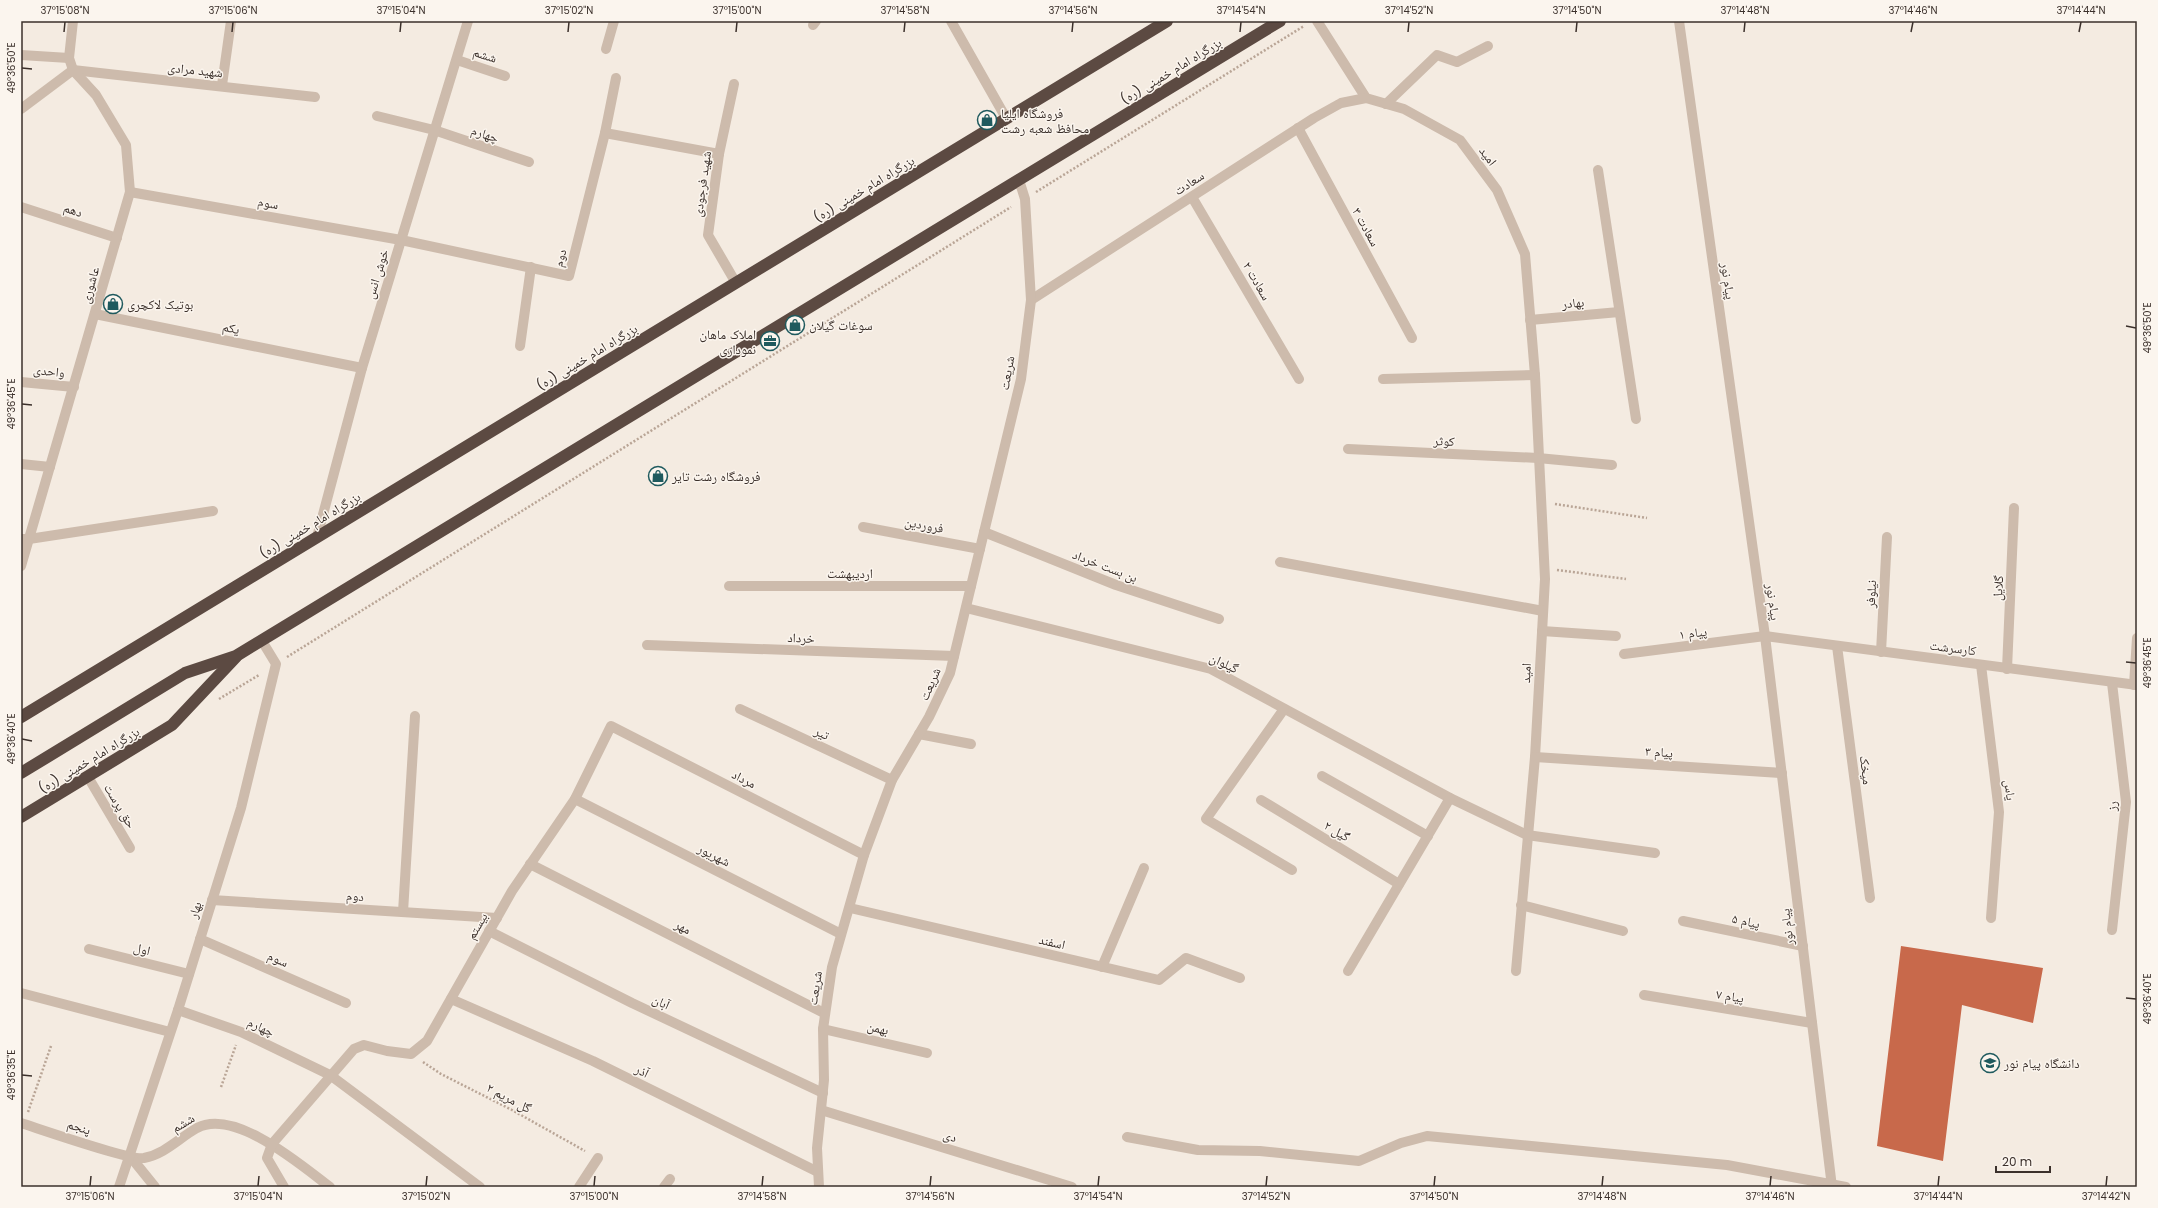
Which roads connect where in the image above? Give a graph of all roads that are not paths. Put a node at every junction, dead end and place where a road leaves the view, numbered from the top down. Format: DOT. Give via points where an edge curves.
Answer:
graph roads {
  1 [pos="73,21"];
  2 [pos="231,21"];
  3 [pos="468,21"];
  4 [pos="614,21"];
  5 [pos="951,21"];
  6 [pos="1167,21"];
  7 [pos="1280,21"];
  8 [pos="1317,21"];
  9 [pos="1679,21"];
  10 [pos="1488,46"];
  11 [pos="606,49"];
  12 [pos="21,55"];
  13 [pos="69,58"];
  14 [pos="457,60"];
  15 [pos="73,70"];
  16 [pos="506,76"];
  17 [pos="616,78"];
  18 [pos="734,84"];
  19 [pos="222,86"];
  20 [pos="316,97"];
  21 [pos="1366,98"];
  22 [pos="1386,104"];
  23 [pos="21,109"];
  24 [pos="376,116"];
  25 [pos="1006,118"];
  26 [pos="1298,128"];
  27 [pos="434,130"];
  28 [pos="604,133"];
  29 [pos="719,154"];
  30 [pos="529,162"];
  31 [pos="1598,170"];
  32 [pos="1019,180"];
  33 [pos="130,192"];
  34 [pos="1192,197"];
  35 [pos="21,207"];
  36 [pos="117,238"];
  37 [pos="401,240"];
  38 [pos="531,267"];
  39 [pos="736,283"];
  40 [pos="1031,300"];
  41 [pos="1619,312"];
  42 [pos="95,314"];
  43 [pos="1530,320"];
  44 [pos="1412,338"];
  45 [pos="520,346"];
  46 [pos="362,368"];
  47 [pos="1535,375"];
  48 [pos="1299,379"];
  49 [pos="1383,379"];
  50 [pos="21,382"];
  51 [pos="74,387"];
  52 [pos="1636,420"];
  53 [pos="1348,449"];
  54 [pos="1538,458"];
  55 [pos="21,464"];
  56 [pos="1612,465"];
  57 [pos="50,467"];
  58 [pos="2014,508"];
  59 [pos="213,511"];
  60 [pos="863,527"];
  61 [pos="984,532"];
  62 [pos="317,537"];
  63 [pos="1887,537"];
  64 [pos="25,539"];
  65 [pos="980,549"];
  66 [pos="1280,562"];
  67 [pos="21,566"];
  68 [pos="729,586"];
  69 [pos="971,586"];
  70 [pos="966,608"];
  71 [pos="1543,611"];
  72 [pos="1219,619"];
  73 [pos="1542,630"];
  74 [pos="1616,636"];
  75 [pos="1765,636"];
  76 [pos="2137,638"];
  77 [pos="262,641"];
  78 [pos="647,645"];
  79 [pos="1837,646"];
  80 [pos="1881,652"];
  81 [pos="1624,654"];
  82 [pos="236,656"];
  83 [pos="954,656"];
  84 [pos="1981,665"];
  85 [pos="2007,669"];
  86 [pos="2112,683"];
  87 [pos="2136,685"];
  88 [pos="740,709"];
  89 [pos="1284,709"];
  90 [pos="414,716"];
  91 [pos="21,717"];
  92 [pos="611,726"];
  93 [pos="919,734"];
  94 [pos="972,744"];
  95 [pos="1535,757"];
  96 [pos="21,773"];
  97 [pos="1782,773"];
  98 [pos="1322,776"];
  99 [pos="88,777"];
  100 [pos="892,780"];
  101 [pos="1450,798"];
  102 [pos="575,799"];
  103 [pos="1261,800"];
  104 [pos="21,817"];
  105 [pos="1527,835"];
  106 [pos="1428,836"];
  107 [pos="130,848"];
  108 [pos="1655,853"];
  109 [pos="864,855"];
  110 [pos="530,864"];
  111 [pos="1144,868"];
  112 [pos="1292,870"];
  113 [pos="1399,884"];
  114 [pos="1870,898"];
  115 [pos="212,900"];
  116 [pos="1521,905"];
  117 [pos="850,908"];
  118 [pos="403,912"];
  119 [pos="497,918"];
  120 [pos="1991,918"];
  121 [pos="1683,921"];
  122 [pos="2112,930"];
  123 [pos="489,931"];
  124 [pos="1623,931"];
  125 [pos="842,934"];
  126 [pos="200,940"];
  127 [pos="1803,946"];
  128 [pos="89,949"];
  129 [pos="1102,967"];
  130 [pos="1348,971"];
  131 [pos="1516,971"];
  132 [pos="189,974"];
  133 [pos="1240,978"];
  134 [pos="21,993"];
  135 [pos="1644,995"];
  136 [pos="451,999"];
  137 [pos="346,1003"];
  138 [pos="178,1010"];
  139 [pos="824,1013"];
  140 [pos="1812,1023"];
  141 [pos="823,1028"];
  142 [pos="170,1032"];
  143 [pos="927,1053"];
  144 [pos="330,1075"];
  145 [pos="823,1093"];
  146 [pos="821,1110"];
  147 [pos="22,1123"];
  148 [pos="1127,1137"];
  149 [pos="272,1144"];
  150 [pos="130,1156"];
  151 [pos="598,1158"];
  152 [pos="818,1172"];
  153 [pos="1832,1185"];
  154 [pos="119,1187"];
  155 [pos="155,1187"];
  156 [pos="284,1187"];
  157 [pos="330,1187"];
  158 [pos="480,1187"];
  159 [pos="579,1187"];
  160 [pos="819,1187"];
  161 [pos="1072,1187"];
  162 [pos="1846,1187"];
  1 -- 13 [label="street, عاشوری"];
  2 -- 19 [label="street"];
  3 -- 14 [label="street, خوش انس"];
  4 -- 11 [label="street"];
  5 -- 25 [label="street"];
  6 -- 25 [label="highway, بزرگراه امام خمینی (ره)"];
  7 -- 32 [label="highway, بزرگراه امام خمینی (ره)"];
  8 -- 21 [label="street"];
  9 -- 75 [label="street, پیام نور"];
  10 -- 22 [label="street" via="1457,62 1436,54"];
  12 -- 13 [label="street"];
  13 -- 15 [label="street, عاشوری"];
  14 -- 16 [label="street, ششم"];
  14 -- 27 [label="street, خوش انس"];
  15 -- 19 [label="street, شهید مرادی"];
  15 -- 23 [label="street"];
  15 -- 33 [label="street, عاشوری" via="96,95 126,145"];
  17 -- 28 [label="street, دوم"];
  18 -- 29 [label="street, شهید فرجودی"];
  19 -- 20 [label="street, شهید مرادی"];
  21 -- 22 [label="street, امید"];
  21 -- 26 [label="street, سعادت" via="1340,103"];
  22 -- 43 [label="street, امید" via="1404,109 1460,140 1497,190 1525,254"];
  24 -- 27 [label="street, چهارم"];
  25 -- 39 [label="highway, بزرگراه امام خمینی (ره)"];
  26 -- 34 [label="street, سعادت"];
  26 -- 44 [label="street, سعادت ۳"];
  27 -- 30 [label="street, چهارم"];
  27 -- 37 [label="street, خوش انس"];
  28 -- 29 [label="street"];
  28 -- 38 [label="street, دوم" via="569,276"];
  29 -- 39 [label="street, شهید فرجودی" via="708,236"];
  31 -- 41 [label="street"];
  32 -- 40 [label="street, شریعت" via="1024,199"];
  32 -- 77 [label="highway, بزرگراه امام خمینی (ره)"];
  33 -- 36 [label="street, عاشوری"];
  33 -- 37 [label="street, سوم"];
  34 -- 40 [label="street, سعادت"];
  34 -- 48 [label="street, سعادت ۲"];
  35 -- 36 [label="street, دهم"];
  36 -- 42 [label="street, عاشوری"];
  37 -- 38 [label="street, دوم"];
  37 -- 46 [label="street, خوش انس"];
  38 -- 45 [label="street"];
  39 -- 62 [label="highway, بزرگراه امام خمینی (ره)"];
  40 -- 61 [label="street, شریعت" via="1021,379"];
  41 -- 43 [label="street, بهادر"];
  41 -- 52 [label="street"];
  42 -- 46 [label="street, یکم"];
  42 -- 51 [label="street, عاشوری"];
  43 -- 47 [label="street, امید"];
  46 -- 62 [label="street, خوش انس"];
  47 -- 49 [label="street"];
  47 -- 54 [label="street, امید"];
  50 -- 51 [label="street, واحدی"];
  51 -- 57 [label="street, عاشوری"];
  53 -- 54 [label="street, کوثر"];
  54 -- 56 [label="street, کوثر"];
  54 -- 71 [label="street, امید" via="1544,568"];
  55 -- 57 [label="street"];
  57 -- 64 [label="street, عاشوری"];
  58 -- 85 [label="street, گلایل"];
  59 -- 64 [label="street"];
  60 -- 65 [label="street, فروردین"];
  61 -- 65 [label="street, شریعت"];
  61 -- 72 [label="street, بن بست خرداد" via="1116,584"];
  62 -- 91 [label="highway, بزرگراه امام خمینی (ره)"];
  63 -- 80 [label="street, نیلوفر"];
  64 -- 67 [label="street, عاشوری"];
  65 -- 69 [label="street, شریعت"];
  66 -- 71 [label="street"];
  68 -- 69 [label="street, اردیبهشت"];
  69 -- 70 [label="street, شریعت"];
  70 -- 83 [label="street, شریعت"];
  70 -- 89 [label="street, گیلوان" via="1211,669"];
  71 -- 73 [label="street, امید"];
  73 -- 74 [label="street"];
  73 -- 95 [label="street, امید"];
  75 -- 79 [label="street, کارسرشت"];
  75 -- 81 [label="street, پیام ۱"];
  75 -- 97 [label="street, پیام نور"];
  76 -- 87 [label="street"];
  77 -- 82 [label="highway, بزرگراه امام خمینی (ره)"];
  77 -- 115 [label="street, بهار" via="276,664 241,808"];
  78 -- 83 [label="street, خرداد"];
  79 -- 80 [label="street, کارسرشت"];
  79 -- 114 [label="street, میخک"];
  80 -- 84 [label="street, کارسرشت"];
  82 -- 96 [label="highway, بزرگراه امام خمینی (ره)" via="189,671"];
  82 -- 99 [label="highway, بزرگراه امام خمینی (ره)" via="179,720"];
  83 -- 93 [label="street, شریعت" via="950,673"];
  84 -- 85 [label="street, کارسرشت"];
  84 -- 120 [label="street, یاس" via="1999,812"];
  85 -- 86 [label="street, کارسرشت"];
  86 -- 87 [label="street, کارسرشت"];
  86 -- 122 [label="street, رز" via="2126,802"];
  88 -- 100 [label="street, تیر"];
  89 -- 101 [label="street, گیلوان"];
  89 -- 112 [label="street" via="1206,819"];
  90 -- 118 [label="street"];
  92 -- 102 [label="street, بیستم"];
  92 -- 109 [label="street, مرداد"];
  93 -- 94 [label="street"];
  93 -- 100 [label="street, شریعت"];
  95 -- 97 [label="street, پیام ۳"];
  95 -- 105 [label="street, امید"];
  97 -- 127 [label="street, پیام نور"];
  98 -- 106 [label="street"];
  99 -- 104 [label="highway, بزرگراه امام خمینی (ره)"];
  99 -- 107 [label="street, حق پرست"];
  100 -- 109 [label="street, شریعت"];
  101 -- 105 [label="street, گیلوان"];
  101 -- 106 [label="street"];
  102 -- 110 [label="street, بیستم"];
  102 -- 125 [label="street, شهریور"];
  103 -- 113 [label="street, گیل ۲"];
  105 -- 108 [label="street, گیلوان"];
  105 -- 116 [label="street, امید"];
  106 -- 113 [label="street"];
  109 -- 117 [label="street, شریعت"];
  110 -- 119 [label="street, بیستم"];
  110 -- 139 [label="street, مهر"];
  111 -- 129 [label="street"];
  113 -- 130 [label="street"];
  115 -- 118 [label="street, دوم"];
  115 -- 126 [label="street, بهار"];
  116 -- 124 [label="street"];
  116 -- 131 [label="street, امید"];
  117 -- 125 [label="street, شریعت"];
  117 -- 129 [label="street, اسفند"];
  118 -- 119 [label="street, دوم"];
  119 -- 123 [label="street, بیستم"];
  121 -- 127 [label="street, پیام ۵"];
  123 -- 136 [label="street, بیستم"];
  123 -- 145 [label="street, آبان" via="632,1003"];
  125 -- 139 [label="street, شریعت" via="832,968"];
  126 -- 132 [label="street, بهار"];
  126 -- 137 [label="street, سوم"];
  127 -- 140 [label="street, پیام نور"];
  128 -- 132 [label="street, اول"];
  129 -- 133 [label="street, اسفند" via="1159,980 1186,958"];
  132 -- 138 [label="street, بهار"];
  134 -- 142 [label="street"];
  135 -- 140 [label="street, پیام ۷"];
  136 -- 144 [label="street, بیستم" via="427,1041 411,1054 364,1044 354,1049"];
  136 -- 152 [label="street, آذر" via="593,1062"];
  138 -- 142 [label="street, بهار"];
  138 -- 144 [label="street, چهارم" via="242,1032"];
  139 -- 141 [label="street, شریعت"];
  140 -- 153 [label="street, پیام نور"];
  141 -- 143 [label="street, بهمن"];
  141 -- 145 [label="street, شریعت"];
  142 -- 150 [label="street, بهار"];
  144 -- 149 [label="street"];
  144 -- 158 [label="street"];
  145 -- 146 [label="street, شریعت"];
  146 -- 152 [label="street, شریعت" via="817,1148"];
  146 -- 161 [label="street, دی"];
  147 -- 150 [label="street, پنجم"];
  148 -- 153 [label="street" via="1198,1150 1260,1151 1359,1161 1401,1143 1427,1136 1727,1165"];
  149 -- 150 [label="street, ششم" via="253,1133 214,1122 197,1127 164,1151 143,1158"];
  149 -- 156 [label="street" via="267,1158"];
  149 -- 157 [label="street, ششم"];
  150 -- 154 [label="street, بهار"];
  150 -- 155 [label="street"];
  151 -- 159 [label="street"];
  152 -- 160 [label="street, شریعت"];
  153 -- 162 [label="street"];
}
